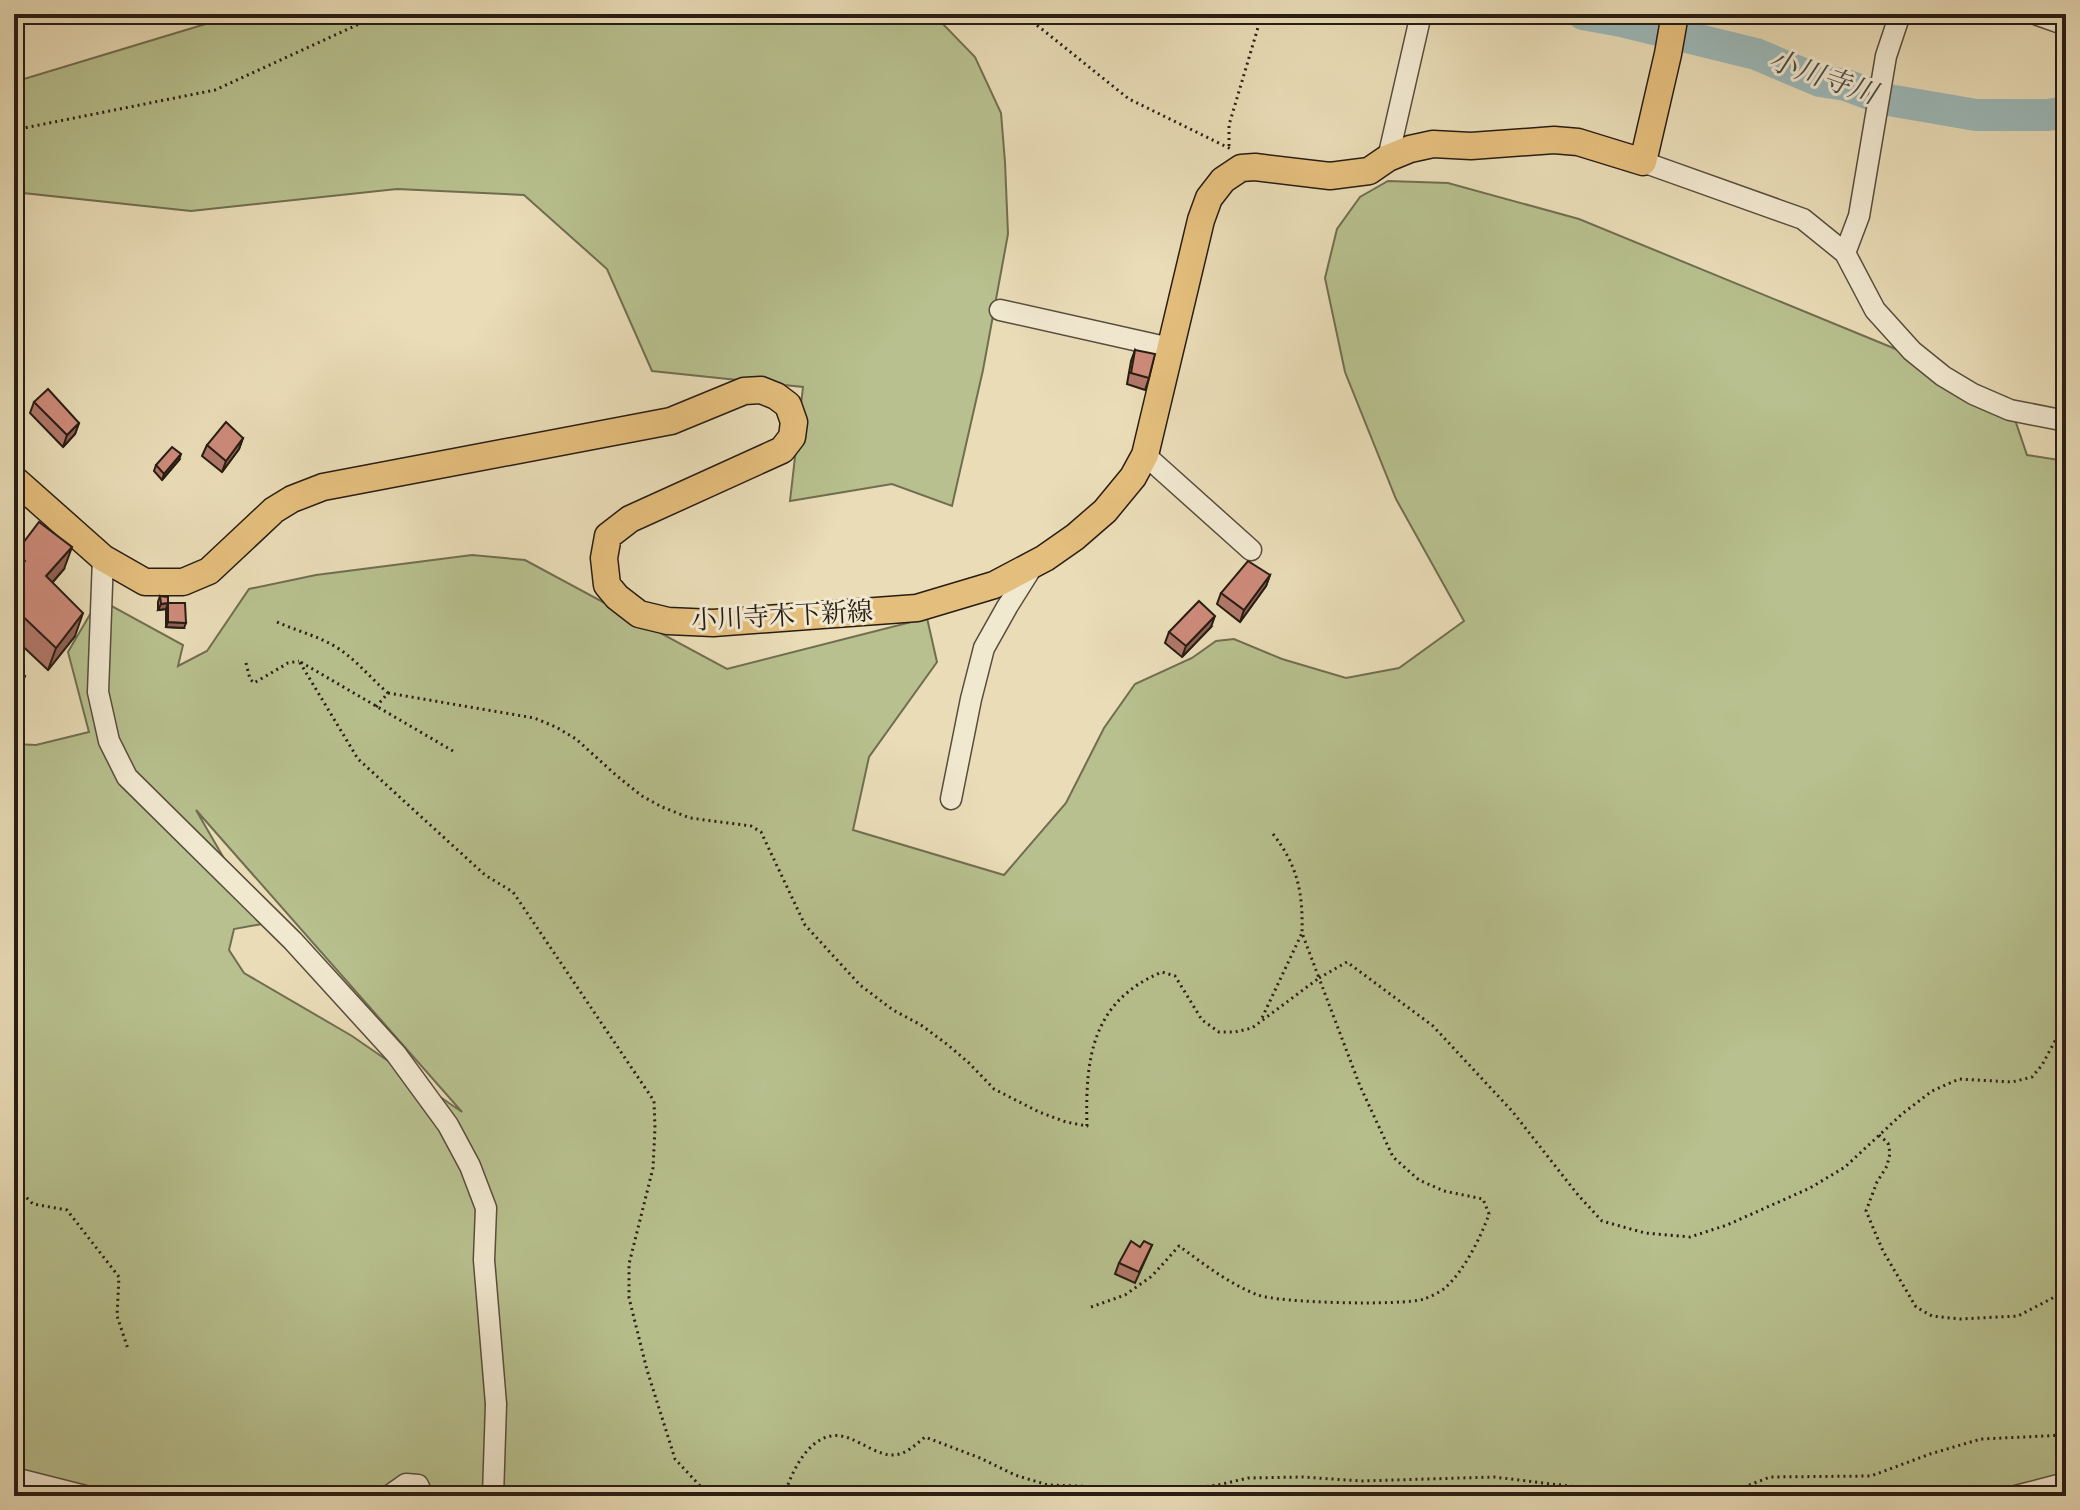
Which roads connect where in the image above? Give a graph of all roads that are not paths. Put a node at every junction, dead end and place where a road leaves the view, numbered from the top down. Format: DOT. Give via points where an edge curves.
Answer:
graph roads {
  1 [pos="1421,14"];
  2 [pos="1900,14"];
  3 [pos="2035,14"];
  4 [pos="1675,15"];
  5 [pos="2066,25"];
  6 [pos="1388,158"];
  7 [pos="1643,162"];
  8 [pos="1845,253"];
  9 [pos="1000,310"];
  10 [pos="1170,348"];
  11 [pos="2066,421"];
  12 [pos="1145,455"];
  13 [pos="14,479"];
  14 [pos="1251,550"];
  15 [pos="103,558"];
  16 [pos="1034,564"];
  17 [pos="951,799"];
  18 [pos="14,1478"];
  19 [pos="2066,1483"];
  20 [pos="85,1496"];
  21 [pos="389,1496"];
  22 [pos="423,1496"];
  23 [pos="493,1496"];
  24 [pos="2016,1496"];
  1 -- 6 [label="street"];
  2 -- 8 [label="street" via="1886,56 1859,216"];
  3 -- 5 [label="street"];
  4 -- 7 [label="main road"];
  6 -- 7 [label="main road" via="1433,144 1554,140"];
  6 -- 10 [label="main road, 小川寺木下新線" via="1369,171 1330,176 1255,167 1241,168 1223,180 1201,220"];
  7 -- 8 [label="street" via="1803,219"];
  8 -- 11 [label="street" via="1875,310 1943,376 2010,410"];
  9 -- 10 [label="street"];
  10 -- 12 [label="main road, 小川寺木下新線"];
  12 -- 14 [label="street"];
  12 -- 16 [label="main road, 小川寺木下新線" via="1105,511"];
  13 -- 15 [label="main road, 小川寺木下新線"];
  15 -- 16 [label="main road, 小川寺木下新線" via="145,582 183,582 209,571 274,510 323,487 671,421 744,391 761,390 788,405 794,422 792,437 782,450 630,519 608,536 607,585 639,614 713,623 917,608 994,585"];
  15 -- 23 [label="street" via="98,692 109,741 127,777 293,941 396,1054 448,1125 470,1166 486,1208 484,1260 496,1404"];
  16 -- 17 [label="street" via="984,648"];
  18 -- 20 [label="street"];
  19 -- 24 [label="street"];
  21 -- 22 [label="street" via="406,1484 418,1485"];
}
